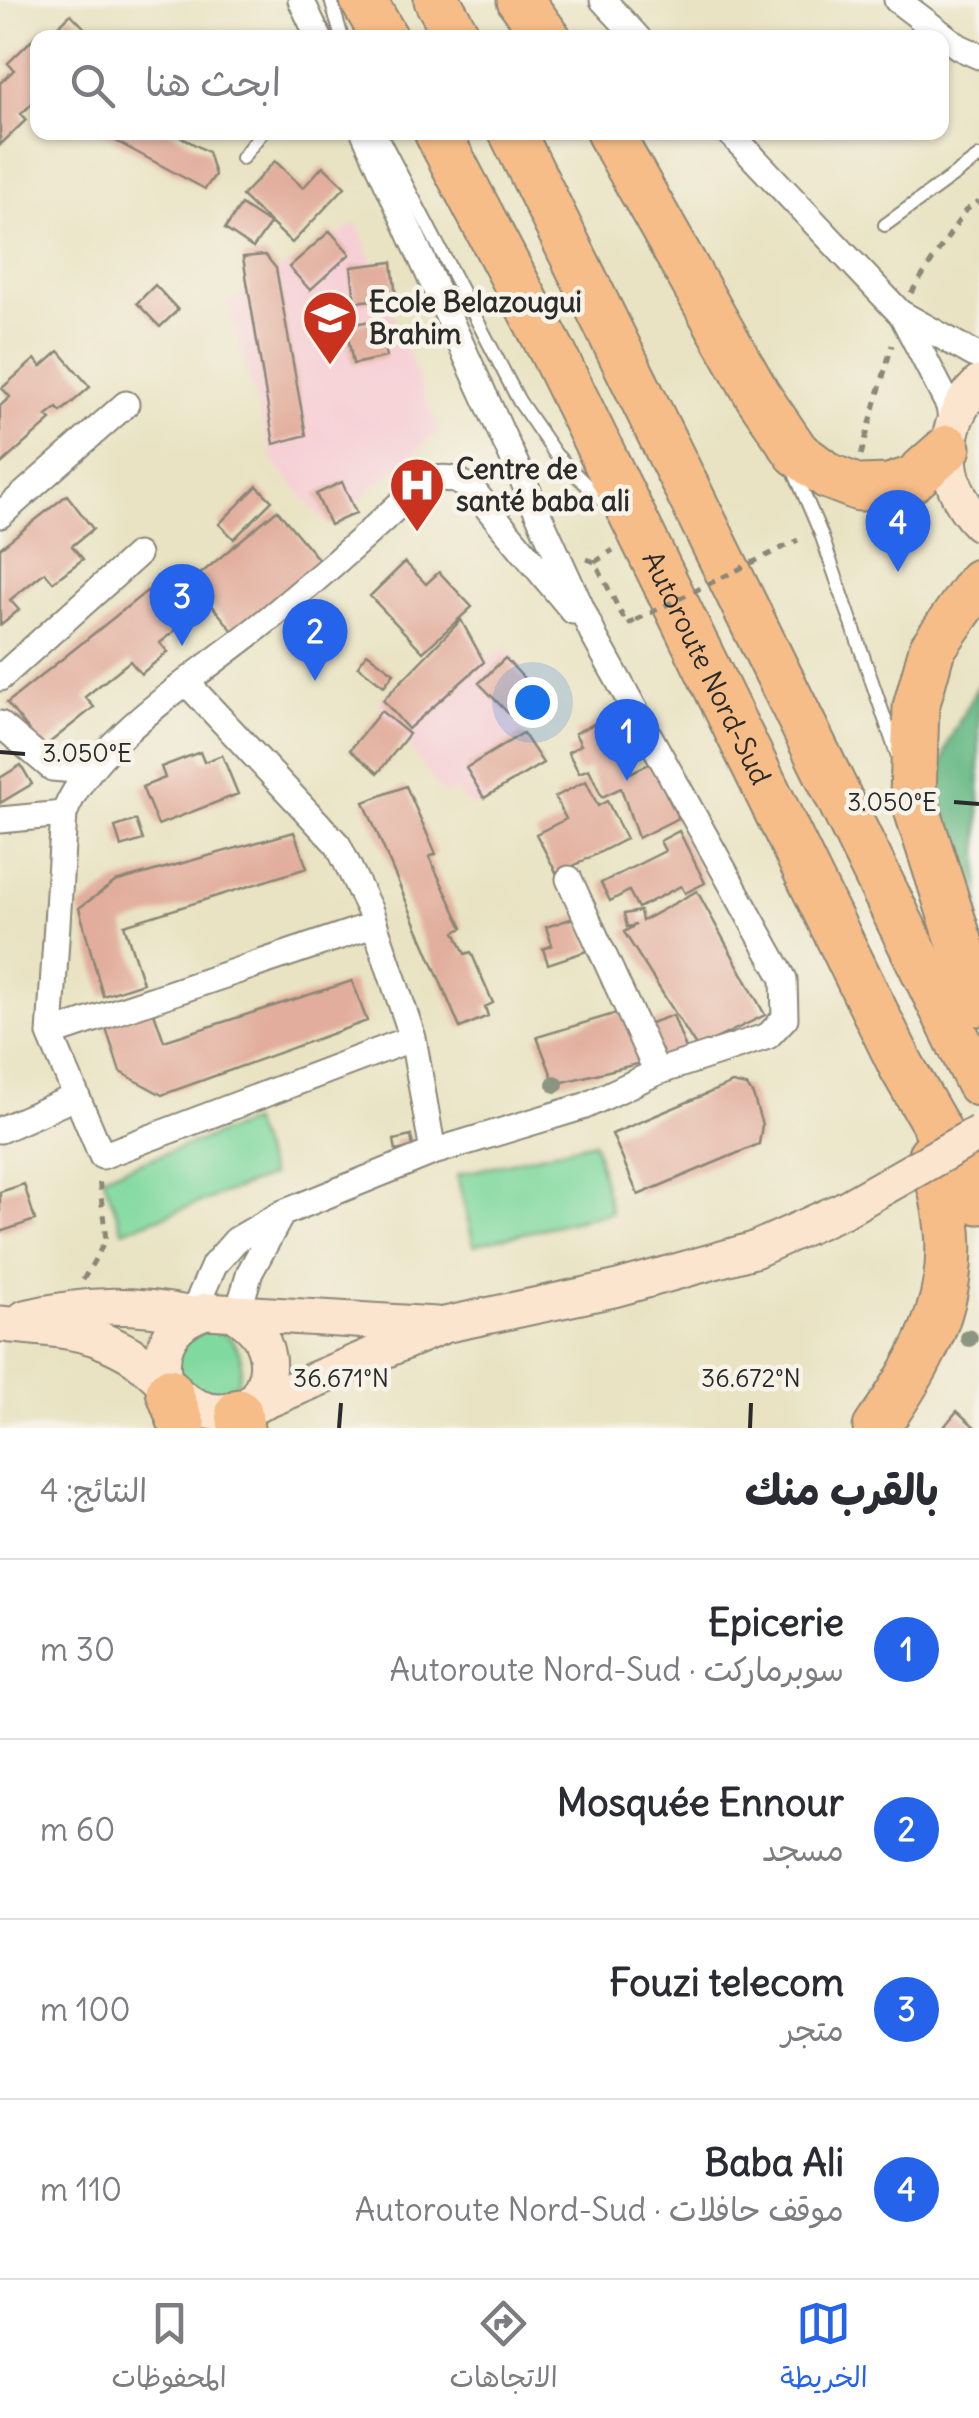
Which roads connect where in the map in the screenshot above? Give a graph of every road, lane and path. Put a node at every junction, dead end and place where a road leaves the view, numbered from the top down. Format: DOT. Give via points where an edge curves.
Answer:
graph roads {
  1 [pos="301,0"];
  2 [pos="330,0"];
  3 [pos="363,0"];
  4 [pos="437,0"];
  5 [pos="520,0"];
  6 [pos="602,0"];
  7 [pos="898,0"];
  8 [pos="314,30"];
  9 [pos="339,30"];
  10 [pos="380,30"];
  11 [pos="454,30"];
  12 [pos="542,30"];
  13 [pos="630,30"];
  14 [pos="939,30"];
  15 [pos="256,140"];
  16 [pos="368,140"];
  17 [pos="383,140"];
  18 [pos="440,140"];
  19 [pos="516,140"];
  20 [pos="613,140"];
  21 [pos="736,140"];
  22 [pos="242,158"];
  23 [pos="979,158"];
  24 [pos="979,202"];
  25 [pos="885,225"];
  26 [pos="900,313"];
  27 [pos="979,356"];
  28 [pos="979,384"];
  29 [pos="758,396"];
  30 [pos="126,404"];
  31 [pos="950,438"];
  32 [pos="852,485"];
  33 [pos="0,515"];
  34 [pos="979,522"];
  35 [pos="641,540"];
  36 [pos="798,540"];
  37 [pos="138,555"];
  38 [pos="595,562"];
  39 [pos="979,582"];
  40 [pos="979,632"];
  41 [pos="595,638"];
  42 [pos="0,678"];
  43 [pos="186,682"];
  44 [pos="0,724"];
  45 [pos="86,772"];
  46 [pos="913,797"];
  47 [pos="64,814"];
  48 [pos="0,820"];
  49 [pos="569,880"];
  50 [pos="373,925"];
  51 [pos="979,1003"];
  52 [pos="50,1034"];
  53 [pos="413,1038"];
  54 [pos="902,1068"];
  55 [pos="657,1072"];
  56 [pos="979,1082"];
  57 [pos="75,1098"];
  58 [pos="0,1130"];
  59 [pos="979,1133"];
  60 [pos="433,1152"];
  61 [pos="102,1156"];
  62 [pos="979,1201"];
  63 [pos="282,1213"];
  64 [pos="78,1305"];
  65 [pos="237,1315"];
  66 [pos="192,1316"];
  67 [pos="1,1324"];
  68 [pos="444,1325"];
  69 [pos="176,1410"];
  70 [pos="240,1420"];
  71 [pos="876,1428"];
  1 -- 8 [label="street"];
  2 -- 9 [label="lane"];
  3 -- 10 [label="highway"];
  4 -- 11 [label="highway"];
  5 -- 12 [label="highway"];
  6 -- 13 [label="street"];
  7 -- 14 [label="street"];
  15 -- 22 [label="lane"];
  16 -- 41 [label="street"];
  17 -- 35 [label="lane" via="519,401 556,455"];
  18 -- 35 [label="highway, Autoroute Nord-Sud" via="553,353"];
  19 -- 56 [label="highway"];
  20 -- 29 [label="highway"];
  21 -- 26 [label="street"];
  23 -- 25 [label="lane"];
  24 -- 26 [label="path" via="964,211"];
  26 -- 27 [label="street"];
  26 -- 31 [label="street" via="949,406"];
  26 -- 32 [label="path"];
  28 -- 31 [label="main road" via="966,397"];
  29 -- 32 [label="highway" via="797,453"];
  29 -- 46 [label="lane" via="814,517"];
  30 -- 33 [label="street"];
  31 -- 32 [label="highway" via="913,479 888,487"];
  31 -- 34 [label="main road" via="957,493"];
  35 -- 54 [label="highway, Autoroute Nord-Sud"];
  36 -- 38 [label="path, bridge" via="627,624"];
  37 -- 42 [label="street"];
  39 -- 46 [label="highway" via="932,648 916,706"];
  40 -- 46 [label="highway" via="939,688"];
  41 -- 43 [label="street" via="476,494 464,482 435,477"];
  41 -- 55 [label="street" via="784,978 788,999 785,1018 768,1036"];
  43 -- 45 [label="street"];
  43 -- 50 [label="street" via="338,846"];
  44 -- 45 [label="street" via="52,768"];
  45 -- 47 [label="street"];
  46 -- 51 [label="highway"];
  47 -- 48 [label="street"];
  47 -- 52 [label="street"];
  49 -- 55 [label="street"];
  50 -- 52 [label="street"];
  50 -- 53 [label="street"];
  52 -- 57 [label="street"];
  53 -- 60 [label="street"];
  53 -- 61 [label="street"];
  54 -- 62 [label="highway, Autoroute Nord-Sud"];
  54 -- 71 [label="highway" via="947,1201 951,1244 932,1341"];
  55 -- 60 [label="street" via="585,1106"];
  57 -- 58 [label="street"];
  57 -- 61 [label="street"];
  59 -- 68 [label="main road, bridge" via="844,1209 754,1250"];
  60 -- 63 [label="street"];
  61 -- 64 [label="path" via="106,1240 84,1274"];
  63 -- 65 [label="street" via="256,1258"];
  63 -- 66 [label="street" via="236,1240 214,1266"];
  64 -- 66 [label="main road" via="149,1306"];
  64 -- 67 [label="main road"];
  65 -- 66 [label="main road"];
  65 -- 68 [label="main road"];
  65 -- 70 [label="main road" via="253,1326 268,1363 260,1392"];
  66 -- 69 [label="main road" via="168,1337 163,1351 161,1367"];
  67 -- 69 [label="main road" via="99,1339 142,1362"];
  68 -- 70 [label="main road"];
  69 -- 70 [label="main road"];
}
